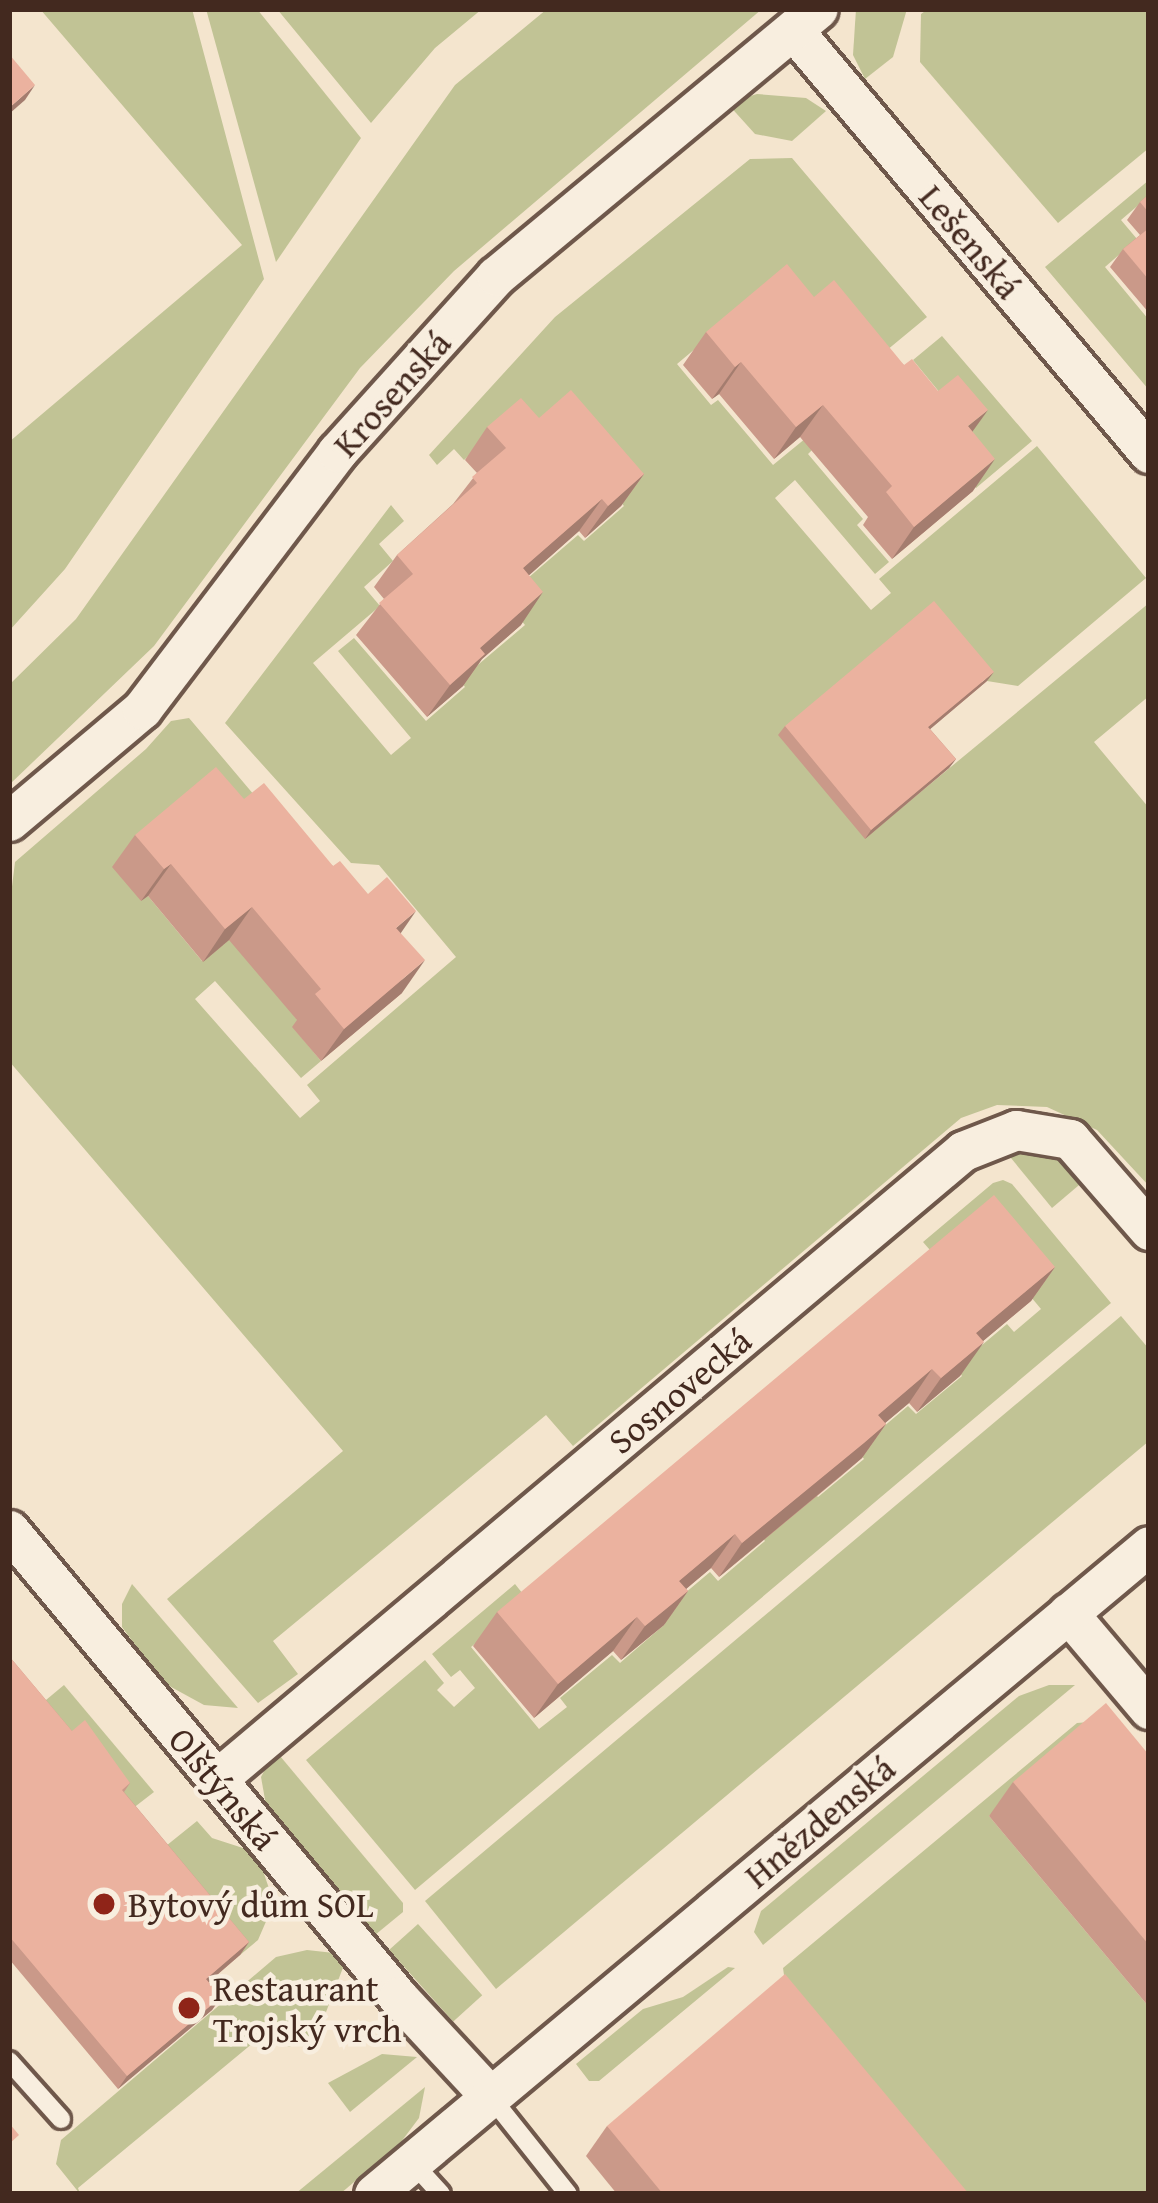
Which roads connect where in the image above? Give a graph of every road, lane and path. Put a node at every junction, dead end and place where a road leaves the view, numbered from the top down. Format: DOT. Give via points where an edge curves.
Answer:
graph roads {
  1 [pos="806,20"];
  2 [pos="1149,453"];
  3 [pos="9,820"];
  4 [pos="1149,1230"];
  5 [pos="9,1530"];
  6 [pos="1149,1546"];
  7 [pos="1069,1613"];
  8 [pos="1149,1709"];
  9 [pos="217,1779"];
  10 [pos="9,2061"];
  11 [pos="490,2096"];
  12 [pos="61,2119"];
  13 [pos="412,2162"];
  14 [pos="374,2194"];
  15 [pos="441,2194"];
  16 [pos="568,2194"];
  1 -- 2 [label="street, Lešenská"];
  1 -- 3 [label="street, Krosenská" via="496,276 337,452 142,709"];
  4 -- 9 [label="street, Sosnovecká" via="1070,1139 1016,1130 963,1151"];
  5 -- 9 [label="street, Olštýnská"];
  6 -- 7 [label="street, Hnězdenská"];
  7 -- 8 [label="street"];
  7 -- 11 [label="street, Hnězdenská"];
  9 -- 11 [label="street, Olštýnská"];
  10 -- 12 [label="lane"];
  11 -- 13 [label="street, Hnězdenská"];
  11 -- 16 [label="lane"];
  13 -- 14 [label="street, Hnězdenská"];
  13 -- 15 [label="lane"];
}
